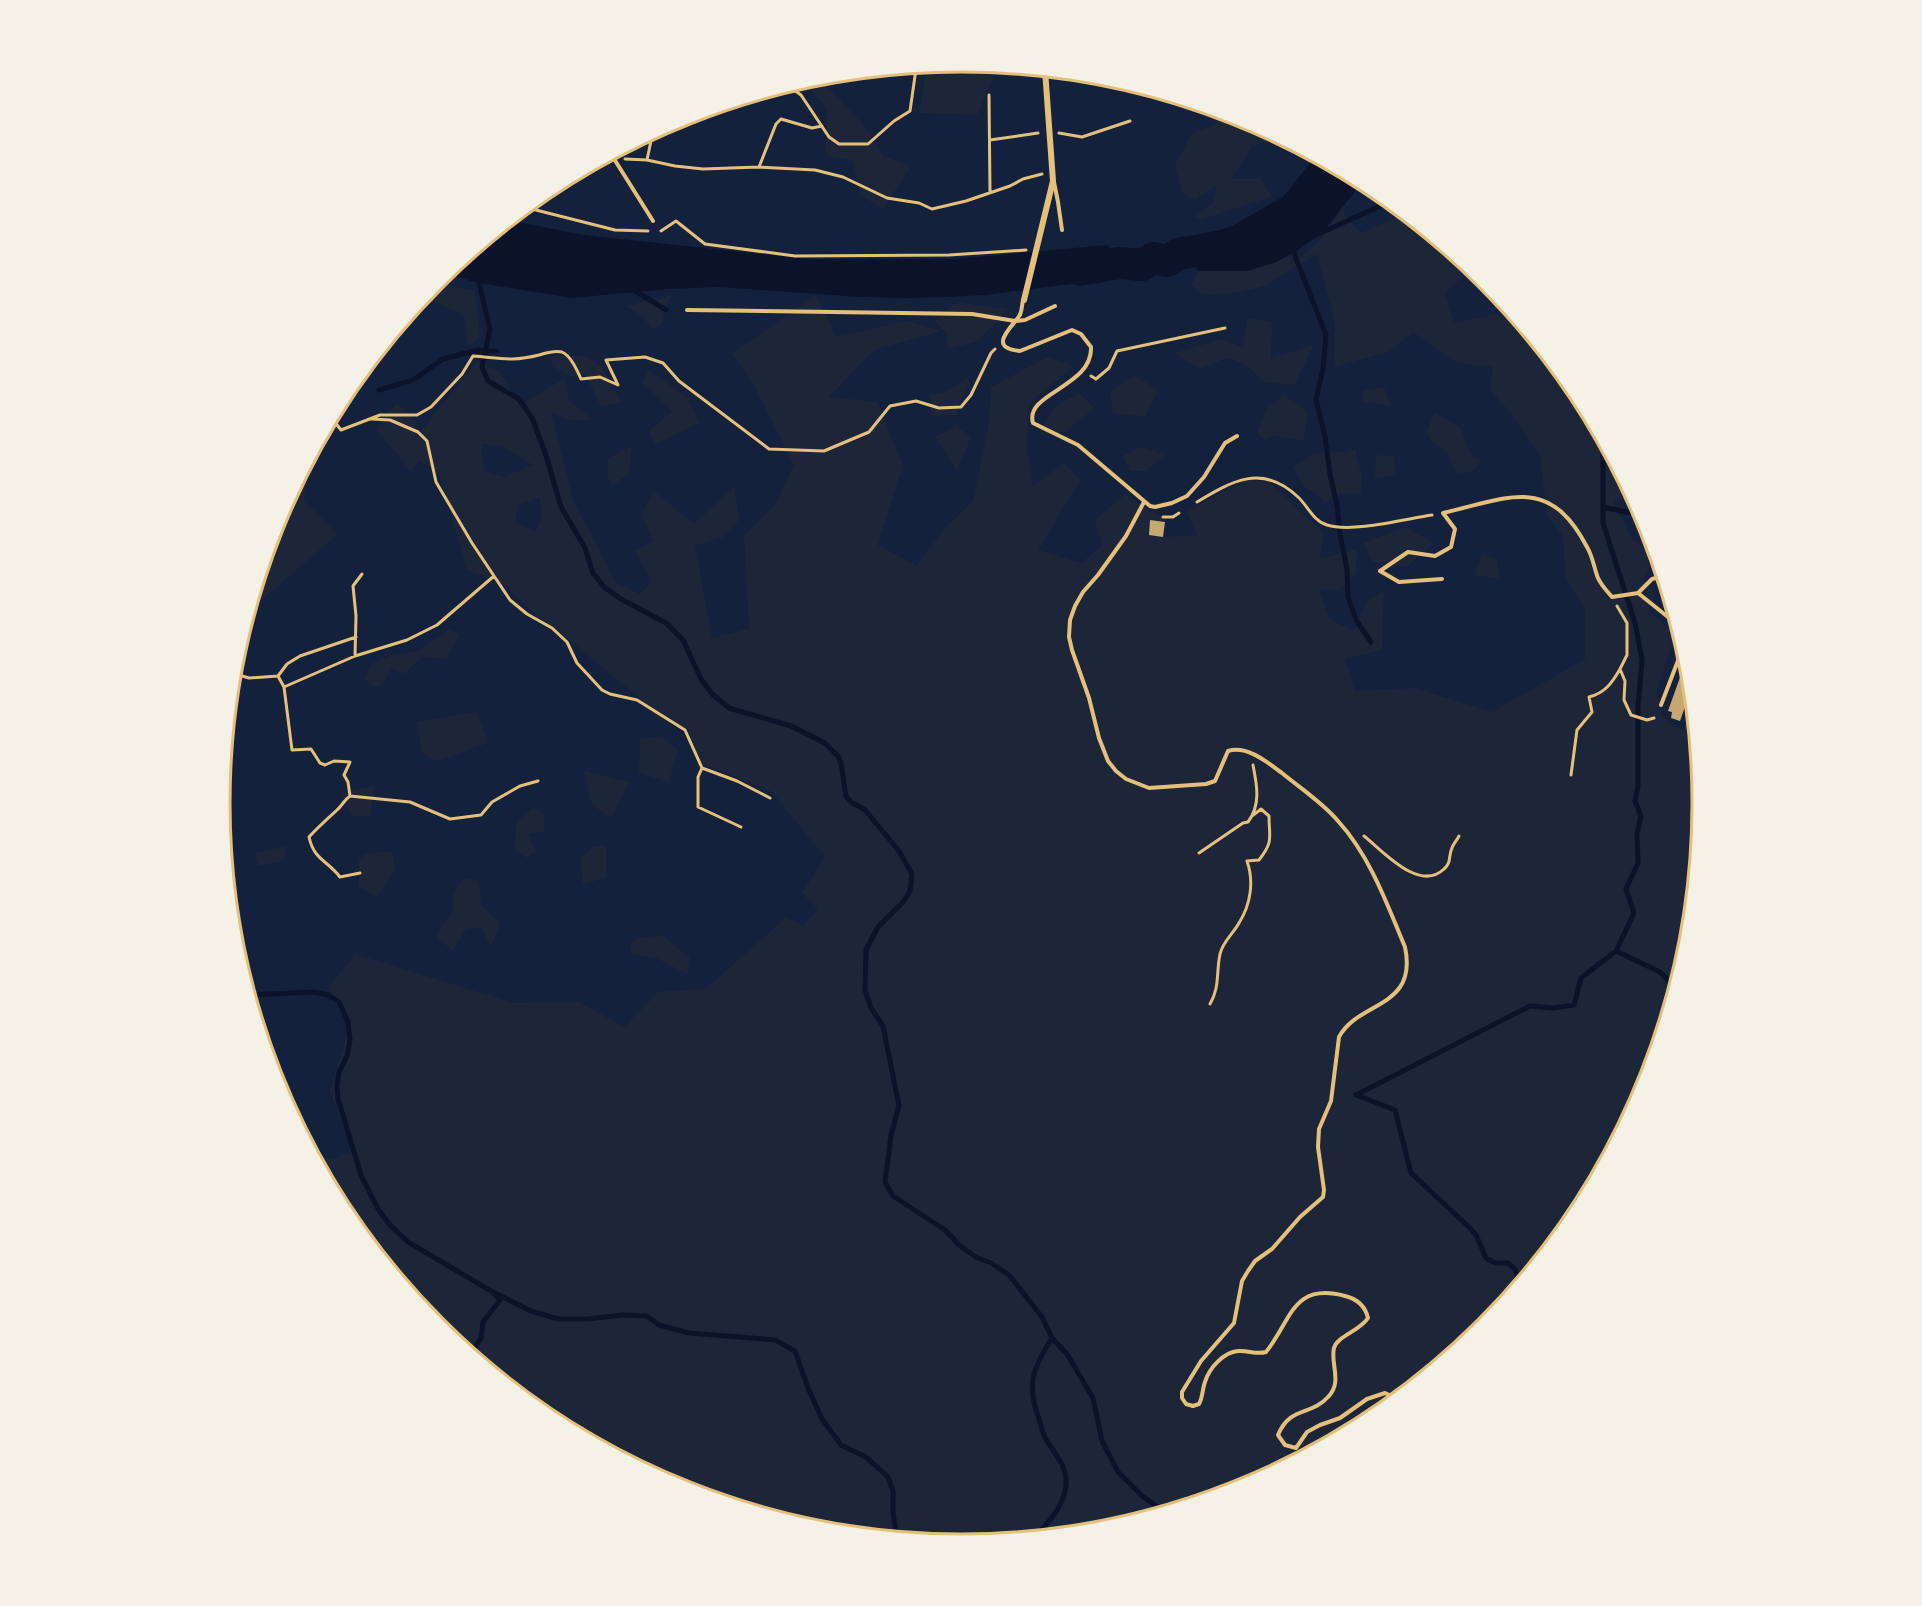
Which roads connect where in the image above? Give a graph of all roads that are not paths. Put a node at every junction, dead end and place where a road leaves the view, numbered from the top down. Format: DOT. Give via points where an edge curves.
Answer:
graph roads {
  1 [pos="1046,77"];
  2 [pos="614,160"];
  3 [pos="1053,181"];
  4 [pos="653,221"];
  5 [pos="1062,230"];
  6 [pos="1023,300"];
  7 [pos="1055,306"];
  8 [pos="687,310"];
  9 [pos="1015,321"];
  10 [pos="1237,436"];
  11 [pos="1144,502"];
  12 [pos="1656,578"];
  13 [pos="1442,579"];
  14 [pos="1638,593"];
  15 [pos="1668,617"];
  16 [pos="1678,660"];
  17 [pos="1661,705"];
  18 [pos="1389,1395"];
  1 -- 3 [label="street"];
  2 -- 4 [label="lane"];
  3 -- 5 [label="lane"];
  3 -- 6 [label="street"];
  6 -- 9 [label="lane"];
  7 -- 9 [label="lane"];
  8 -- 9 [label="lane" via="972,314"];
  9 -- 11 [label="lane" via="1004,334 1006,347 1020,351 1072,330 1081,334 1091,347 1083,371 1042,402 1033,413 1033,423 1078,445"];
  10 -- 11 [label="lane" via="1225,443 1187,496 1155,507"];
  11 -- 18 [label="lane" via="1126,536 1083,592 1070,620 1072,650 1108,761 1126,779 1149,788 1215,781 1228,752 1235,749 1272,766 1341,824 1367,862 1407,960 1406,975 1398,989 1351,1022 1339,1037 1331,1101 1319,1129 1323,1197 1255,1261 1242,1281 1233,1323 1201,1361 1182,1398 1186,1404 1199,1404 1209,1374 1219,1360 1233,1352 1266,1352 1294,1306 1305,1296 1318,1293 1354,1299 1368,1318 1334,1348 1335,1385 1328,1397 1292,1416 1278,1435 1285,1445 1296,1448 1307,1432 1340,1418 1367,1399"];
  12 -- 14 [label="lane"];
  13 -- 14 [label="lane" via="1399,582 1380,571 1408,552 1435,556 1451,547 1455,529 1443,513 1519,495 1554,506 1570,521 1588,548 1599,580 1612,597"];
  14 -- 15 [label="lane"];
  16 -- 17 [label="lane"];
}
